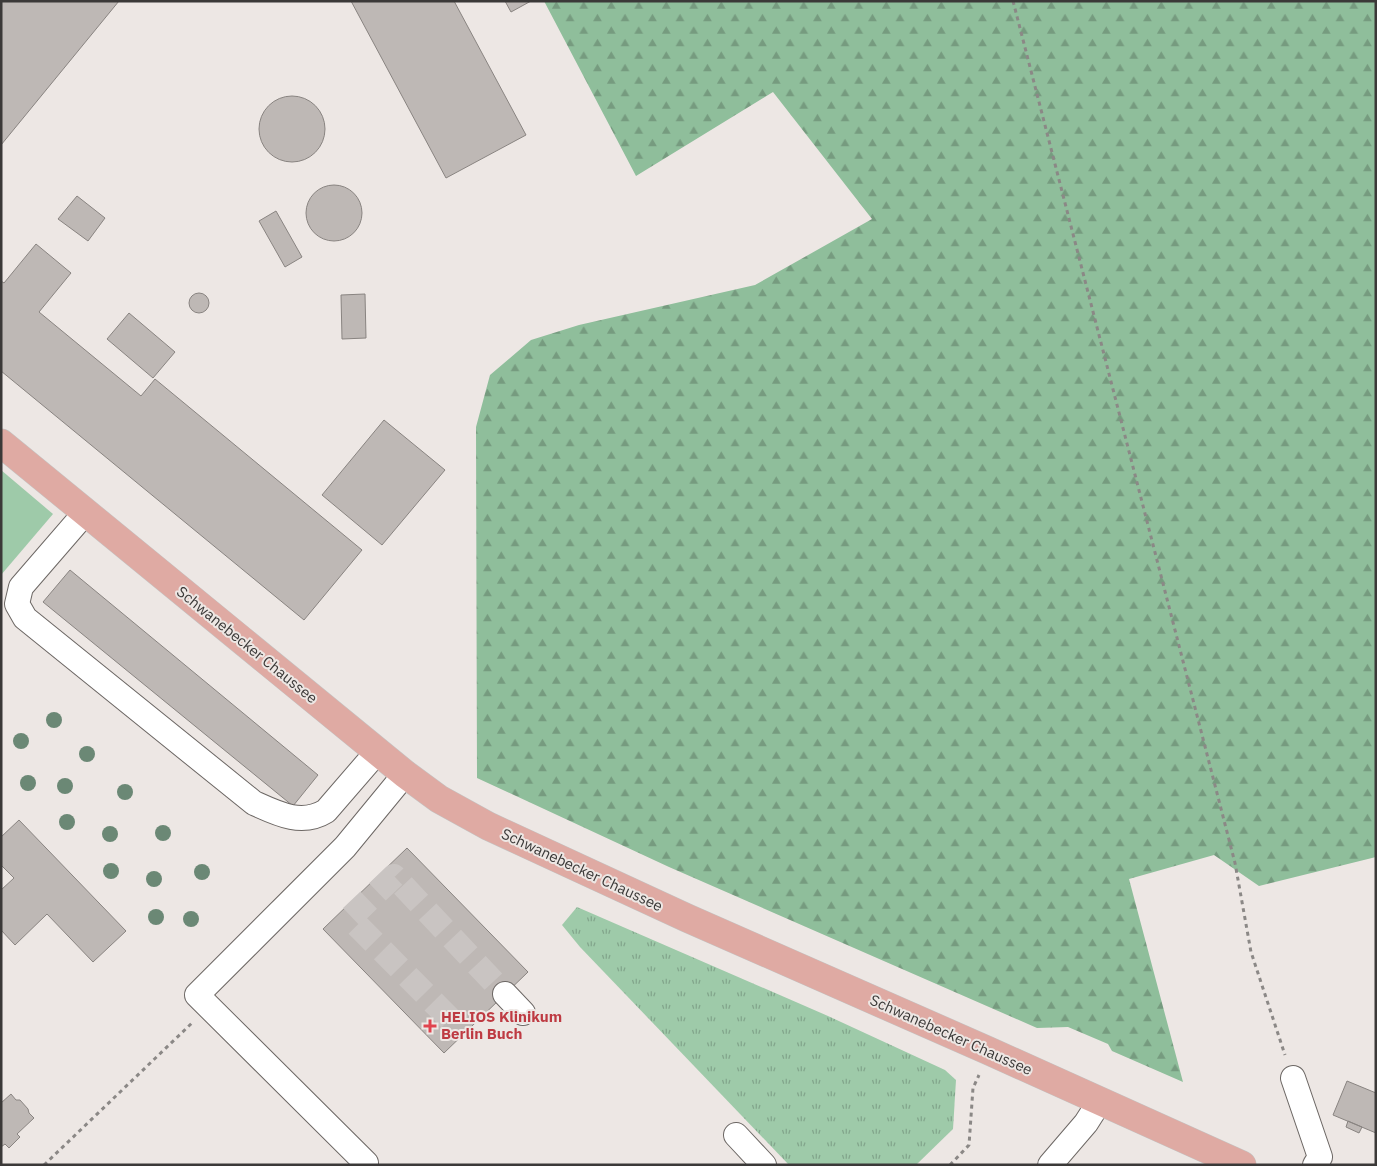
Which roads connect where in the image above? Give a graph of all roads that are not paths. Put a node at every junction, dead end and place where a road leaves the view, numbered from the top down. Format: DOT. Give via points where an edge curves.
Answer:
graph roads {
  1 [pos="1,443"];
  2 [pos="85,513"];
  3 [pos="377,752"];
  4 [pos="405,774"];
  5 [pos="505,994"];
  6 [pos="523,1013"];
  7 [pos="1293,1078"];
  8 [pos="1100,1101"];
  9 [pos="736,1135"];
  10 [pos="366,1163"];
  11 [pos="764,1165"];
  12 [pos="1050,1165"];
  13 [pos="1242,1165"];
  14 [pos="1315,1165"];
  1 -- 2 [label="main road, Schwanebecker Chaussee"];
  2 -- 3 [label="main road, Schwanebecker Chaussee"];
  2 -- 3 [label="lane" via="21,587 17,604 25,618 254,803 273,812 295,818 318,817 326,812"];
  3 -- 4 [label="main road, Schwanebecker Chaussee"];
  4 -- 8 [label="main road, Schwanebecker Chaussee" via="439,799 488,826"];
  4 -- 10 [label="lane" via="345,847 197,995"];
  5 -- 6 [label="lane"];
  7 -- 14 [label="lane" via="1320,1157"];
  8 -- 12 [label="lane" via="1086,1123"];
  8 -- 13 [label="main road, Schwanebecker Chaussee"];
  9 -- 11 [label="lane"];
}
